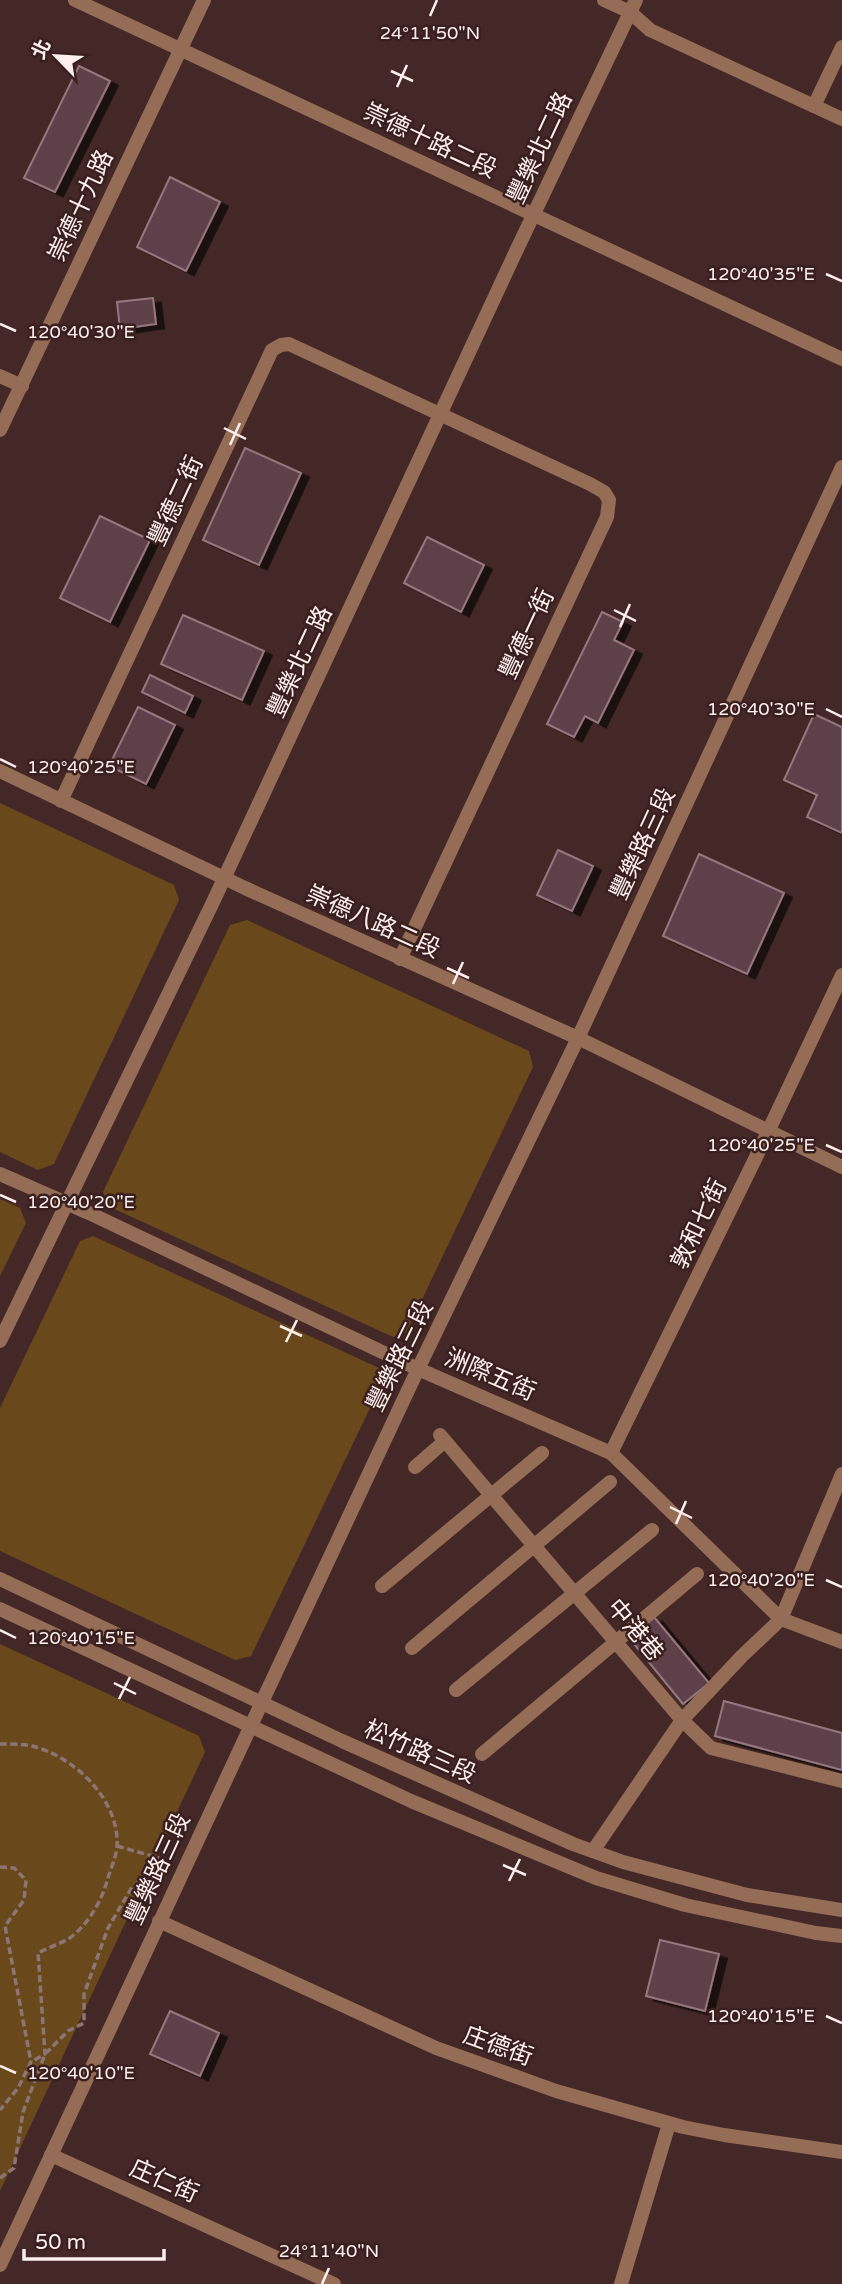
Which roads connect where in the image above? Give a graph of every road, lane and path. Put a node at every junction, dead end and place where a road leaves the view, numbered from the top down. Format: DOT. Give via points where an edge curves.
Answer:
graph roads {
  1 [pos="75,0"];
  2 [pos="204,0"];
  3 [pos="604,0"];
  4 [pos="634,6"];
  5 [pos="842,47"];
  6 [pos="181,49"];
  7 [pos="814,106"];
  8 [pos="842,119"];
  9 [pos="534,214"];
  10 [pos="842,359"];
  11 [pos="0,376"];
  12 [pos="22,386"];
  13 [pos="440,415"];
  14 [pos="0,430"];
  15 [pos="842,467"];
  16 [pos="0,771"];
  17 [pos="61,801"];
  18 [pos="224,878"];
  19 [pos="400,959"];
  20 [pos="842,975"];
  21 [pos="578,1038"];
  22 [pos="769,1131"];
  23 [pos="842,1167"];
  24 [pos="0,1174"];
  25 [pos="66,1204"];
  26 [pos="0,1341"];
  27 [pos="418,1369"];
  28 [pos="542,1453"];
  29 [pos="611,1453"];
  30 [pos="415,1468"];
  31 [pos="842,1474"];
  32 [pos="610,1482"];
  33 [pos="491,1496"];
  34 [pos="652,1530"];
  35 [pos="534,1546"];
  36 [pos="697,1574"];
  37 [pos="0,1579"];
  38 [pos="382,1586"];
  39 [pos="575,1594"];
  40 [pos="0,1609"];
  41 [pos="781,1619"];
  42 [pos="615,1642"];
  43 [pos="842,1643"];
  44 [pos="412,1648"];
  45 [pos="456,1690"];
  46 [pos="262,1702"];
  47 [pos="682,1720"];
  48 [pos="250,1726"];
  49 [pos="0,1744"];
  50 [pos="482,1754"];
  51 [pos="842,1780"];
  52 [pos="117,1846"];
  53 [pos="593,1851"];
  54 [pos="159,1858"];
  55 [pos="0,1867"];
  56 [pos="151,1874"];
  57 [pos="842,1910"];
  58 [pos="159,1920"];
  59 [pos="2,1925"];
  60 [pos="842,1936"];
  61 [pos="45,2054"];
  62 [pos="31,2062"];
  63 [pos="0,2110"];
  64 [pos="669,2124"];
  65 [pos="842,2152"];
  66 [pos="51,2155"];
  67 [pos="0,2178"];
  68 [pos="0,2265"];
  69 [pos="334,2284"];
  70 [pos="621,2284"];
  1 -- 6 [label="street, 崇德十路二段"];
  2 -- 6 [label="street, 崇德十九路"];
  3 -- 4 [label="street"];
  4 -- 7 [label="street" via="650,30"];
  4 -- 9 [label="street, 豐樂北二路"];
  5 -- 7 [label="street"];
  6 -- 9 [label="street, 崇德十路二段"];
  6 -- 12 [label="street, 崇德十九路"];
  7 -- 8 [label="street"];
  9 -- 10 [label="street, 崇德十路二段"];
  9 -- 13 [label="street, 豐樂北二路"];
  11 -- 12 [label="street"];
  12 -- 14 [label="street, 崇德十九路"];
  13 -- 17 [label="street, 豐德二街" via="289,344 272,350"];
  13 -- 18 [label="street, 豐樂北二路"];
  13 -- 19 [label="street, 豐德一街" via="590,484 609,500 607,517"];
  15 -- 21 [label="street, 豐樂路三段"];
  16 -- 17 [label="street, 崇德八路二段"];
  17 -- 18 [label="street, 崇德八路二段"];
  18 -- 19 [label="street, 崇德八路二段"];
  18 -- 25 [label="street, 豐樂北二路"];
  19 -- 21 [label="street, 崇德八路二段"];
  20 -- 22 [label="street, 敦和七街"];
  21 -- 22 [label="street, 崇德八路二段"];
  21 -- 27 [label="street, 豐樂路三段"];
  22 -- 23 [label="street, 崇德八路二段"];
  22 -- 29 [label="street, 敦和七街"];
  24 -- 25 [label="street, 洲際五街"];
  25 -- 26 [label="street, 豐樂北二路"];
  25 -- 27 [label="street, 洲際五街"];
  27 -- 29 [label="street, 洲際五街"];
  27 -- 46 [label="street, 豐樂路三段"];
  28 -- 33 [label="street"];
  29 -- 41 [label="street, 洲際五街"];
  30 -- 33 [label="street, 中港巷" via="442,1438"];
  31 -- 41 [label="street"];
  32 -- 35 [label="street"];
  33 -- 35 [label="street, 中港巷"];
  33 -- 38 [label="street"];
  34 -- 39 [label="street"];
  35 -- 39 [label="street, 中港巷"];
  35 -- 44 [label="street"];
  36 -- 42 [label="street"];
  37 -- 46 [label="street, 松竹路三段"];
  39 -- 42 [label="street, 中港巷"];
  39 -- 45 [label="street"];
  40 -- 48 [label="street, 松竹路三段"];
  41 -- 43 [label="street, 洲際五街"];
  41 -- 47 [label="street"];
  42 -- 47 [label="street, 中港巷"];
  42 -- 50 [label="street"];
  46 -- 48 [label="street, 豐樂路三段"];
  46 -- 53 [label="street, 松竹路三段" via="423,1779"];
  47 -- 51 [label="street, 中港巷" via="711,1748"];
  47 -- 53 [label="street"];
  48 -- 58 [label="street, 豐樂路三段"];
  48 -- 60 [label="street, 松竹路三段" via="411,1801 596,1878 685,1905"];
  49 -- 52 [label="path" via="32,1746 78,1769 96,1787 113,1816"];
  52 -- 54 [label="path"];
  52 -- 61 [label="path" via="102,1898 91,1916 74,1936 38,1953"];
  53 -- 57 [label="street, 松竹路三段" via="747,1895"];
  55 -- 59 [label="path" via="14,1868 26,1880 24,1900"];
  56 -- 61 [label="path" via="132,1887 108,1928 84,1994 84,2023 68,2031"];
  58 -- 64 [label="street, 庄德街" via="436,2048 556,2091"];
  58 -- 66 [label="street, 豐樂路三段"];
  59 -- 62 [label="path"];
  61 -- 62 [label="path"];
  61 -- 67 [label="path" via="23,2112 15,2168"];
  62 -- 63 [label="path"];
  64 -- 65 [label="street, 庄德街"];
  64 -- 70 [label="street"];
  66 -- 68 [label="street, 豐樂路三段"];
  66 -- 69 [label="street, 庄仁街"];
}
